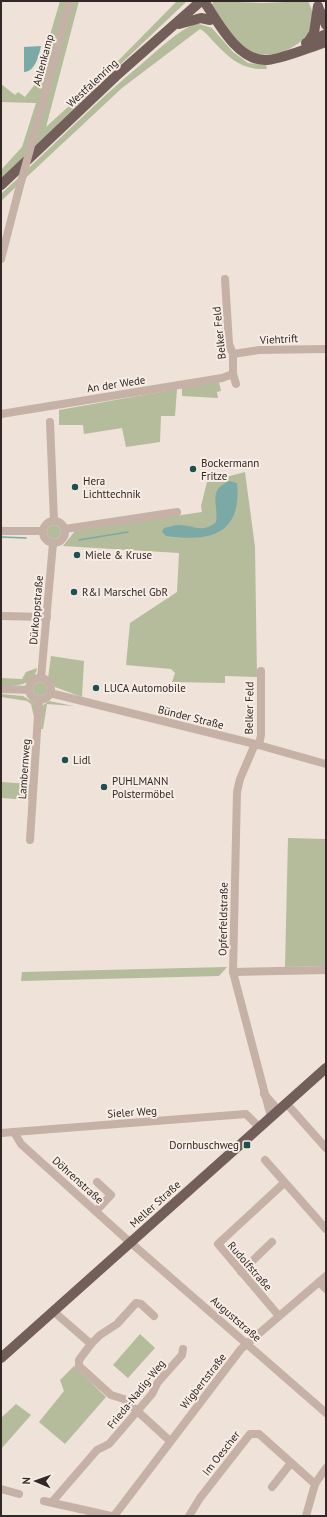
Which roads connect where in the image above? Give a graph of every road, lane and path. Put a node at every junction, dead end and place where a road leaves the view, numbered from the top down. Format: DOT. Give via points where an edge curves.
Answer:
graph roads {
  1 [pos="70,1"];
  2 [pos="201,2"];
  3 [pos="317,3"];
  4 [pos="210,20"];
  5 [pos="326,25"];
  6 [pos="173,26"];
  7 [pos="326,34"];
  8 [pos="226,35"];
  9 [pos="308,42"];
  10 [pos="326,42"];
  11 [pos="287,54"];
  12 [pos="1,185"];
  13 [pos="1,259"];
  14 [pos="225,280"];
  15 [pos="326,349"];
  16 [pos="233,354"];
  17 [pos="233,374"];
  18 [pos="236,384"];
  19 [pos="1,414"];
  20 [pos="50,422"];
  21 [pos="178,512"];
  22 [pos="54,521"];
  23 [pos="65,530"];
  24 [pos="1,531"];
  25 [pos="43,531"];
  26 [pos="53,543"];
  27 [pos="1,616"];
  28 [pos="47,617"];
  29 [pos="261,671"];
  30 [pos="41,678"];
  31 [pos="1,689"];
  32 [pos="29,690"];
  33 [pos="50,693"];
  34 [pos="39,700"];
  35 [pos="257,744"];
  36 [pos="326,764"];
  37 [pos="30,840"];
  38 [pos="326,970"];
  39 [pos="233,972"];
  40 [pos="326,1068"];
  41 [pos="264,1093"];
  42 [pos="282,1107"];
  43 [pos="271,1117"];
  44 [pos="259,1127"];
  45 [pos="14,1132"];
  46 [pos="1,1133"];
  47 [pos="326,1148"];
  48 [pos="265,1160"];
  49 [pos="97,1182"];
  50 [pos="284,1183"];
  51 [pos="96,1211"];
  52 [pos="326,1229"];
  53 [pos="130,1242"];
  54 [pos="272,1242"];
  55 [pos="241,1272"];
  56 [pos="326,1276"];
  57 [pos="319,1282"];
  58 [pos="326,1289"];
  59 [pos="53,1311"];
  60 [pos="154,1316"];
  61 [pos="278,1316"];
  62 [pos="91,1344"];
  63 [pos="247,1344"];
  64 [pos="183,1349"];
  65 [pos="1,1358"];
  66 [pos="137,1411"];
  67 [pos="326,1413"];
  68 [pos="170,1441"];
  69 [pos="291,1463"];
  70 [pos="326,1468"];
  71 [pos="316,1484"];
  72 [pos="272,1488"];
  73 [pos="1,1489"];
  74 [pos="19,1494"];
  75 [pos="111,1516"];
  76 [pos="114,1516"];
  77 [pos="189,1516"];
  78 [pos="306,1516"];
  1 -- 13 [label="street, Ahlenkamp, bridge"];
  2 -- 4 [label="main road"];
  2 -- 6 [label="main road, Westfalenring"];
  2 -- 8 [label="main road"];
  3 -- 5 [label="main road"];
  3 -- 9 [label="main road" via="314,33"];
  4 -- 6 [label="main road" via="201,18"];
  4 -- 8 [label="main road"];
  6 -- 12 [label="main road, Westfalenring"];
  7 -- 9 [label="main road"];
  8 -- 11 [label="main road" via="252,58 265,60"];
  9 -- 11 [label="main road"];
  10 -- 11 [label="main road"];
  14 -- 16 [label="street, Belker Feld" via="229,344"];
  15 -- 16 [label="street, Viehtrift" via="266,350"];
  16 -- 17 [label="street, Belker Feld"];
  17 -- 18 [label="street, Belker Feld"];
  17 -- 19 [label="street, An der Wede" via="222,378"];
  20 -- 22 [label="street"];
  21 -- 23 [label="street"];
  22 -- 23 [label="street" via="60,522"];
  22 -- 25 [label="street" via="48,523"];
  23 -- 26 [label="street" via="62,539"];
  24 -- 25 [label="street"];
  25 -- 26 [label="street" via="45,538"];
  26 -- 28 [label="street, Dürkoppstraße"];
  27 -- 28 [label="street"];
  28 -- 30 [label="street, Dürkoppstraße"];
  29 -- 35 [label="street, Belker Feld" via="261,735"];
  30 -- 32 [label="street" via="31,683"];
  30 -- 33 [label="street" via="49,684"];
  31 -- 32 [label="street"];
  32 -- 34 [label="street" via="31,696"];
  33 -- 34 [label="street" via="46,698"];
  33 -- 35 [label="street, Bünder Straße"];
  34 -- 37 [label="street, Lambernweg"];
  35 -- 36 [label="street, Bünder Straße"];
  35 -- 39 [label="street, Opferfeldstraße" via="240,779 237,792"];
  38 -- 39 [label="street"];
  39 -- 41 [label="street, Opferfeldstraße"];
  40 -- 42 [label="main road, Meller Straße"];
  41 -- 42 [label="street, Opferfeldstraße"];
  41 -- 43 [label="street, Opferfeldstraße"];
  42 -- 43 [label="main road, Meller Straße"];
  42 -- 47 [label="street, Opferfeldstraße"];
  43 -- 44 [label="main road, Meller Straße"];
  44 -- 45 [label="street, Sieler Weg" via="246,1114"];
  44 -- 53 [label="main road, Meller Straße"];
  45 -- 46 [label="street, Sieler Weg"];
  45 -- 51 [label="street, Döhrenstraße" via="21,1144"];
  48 -- 50 [label="street"];
  49 -- 51 [label="street" via="111,1194"];
  50 -- 52 [label="street"];
  50 -- 55 [label="street, Rudolfstraße" via="218,1244"];
  51 -- 53 [label="street, Döhrenstraße"];
  53 -- 59 [label="main road, Meller Straße"];
  53 -- 63 [label="street, Auguststraße"];
  54 -- 55 [label="street"];
  55 -- 61 [label="street, Rudolfstraße"];
  56 -- 57 [label="street, Wigbertstraße"];
  57 -- 58 [label="street"];
  57 -- 61 [label="street, Wigbertstraße"];
  59 -- 62 [label="street"];
  59 -- 65 [label="main road, Meller Straße"];
  60 -- 62 [label="street" via="141,1304 136,1304 117,1324"];
  61 -- 63 [label="street, Wigbertstraße"];
  62 -- 66 [label="street" via="79,1360 79,1366 111,1395 124,1399"];
  63 -- 67 [label="street, Auguststraße"];
  63 -- 68 [label="street, Wigbertstraße"];
  64 -- 66 [label="street, Frieda-Nadig-Weg" via="178,1360"];
  66 -- 68 [label="street"];
  66 -- 75 [label="street, Frieda-Nadig-Weg" via="109,1444 97,1450 48,1501"];
  68 -- 76 [label="street, Wigbertstraße"];
  69 -- 71 [label="street, Im Oescher"];
  69 -- 72 [label="street"];
  69 -- 77 [label="street, Im Oescher" via="259,1434 250,1434"];
  70 -- 71 [label="street"];
  71 -- 78 [label="street"];
  73 -- 74 [label="street"];
}
